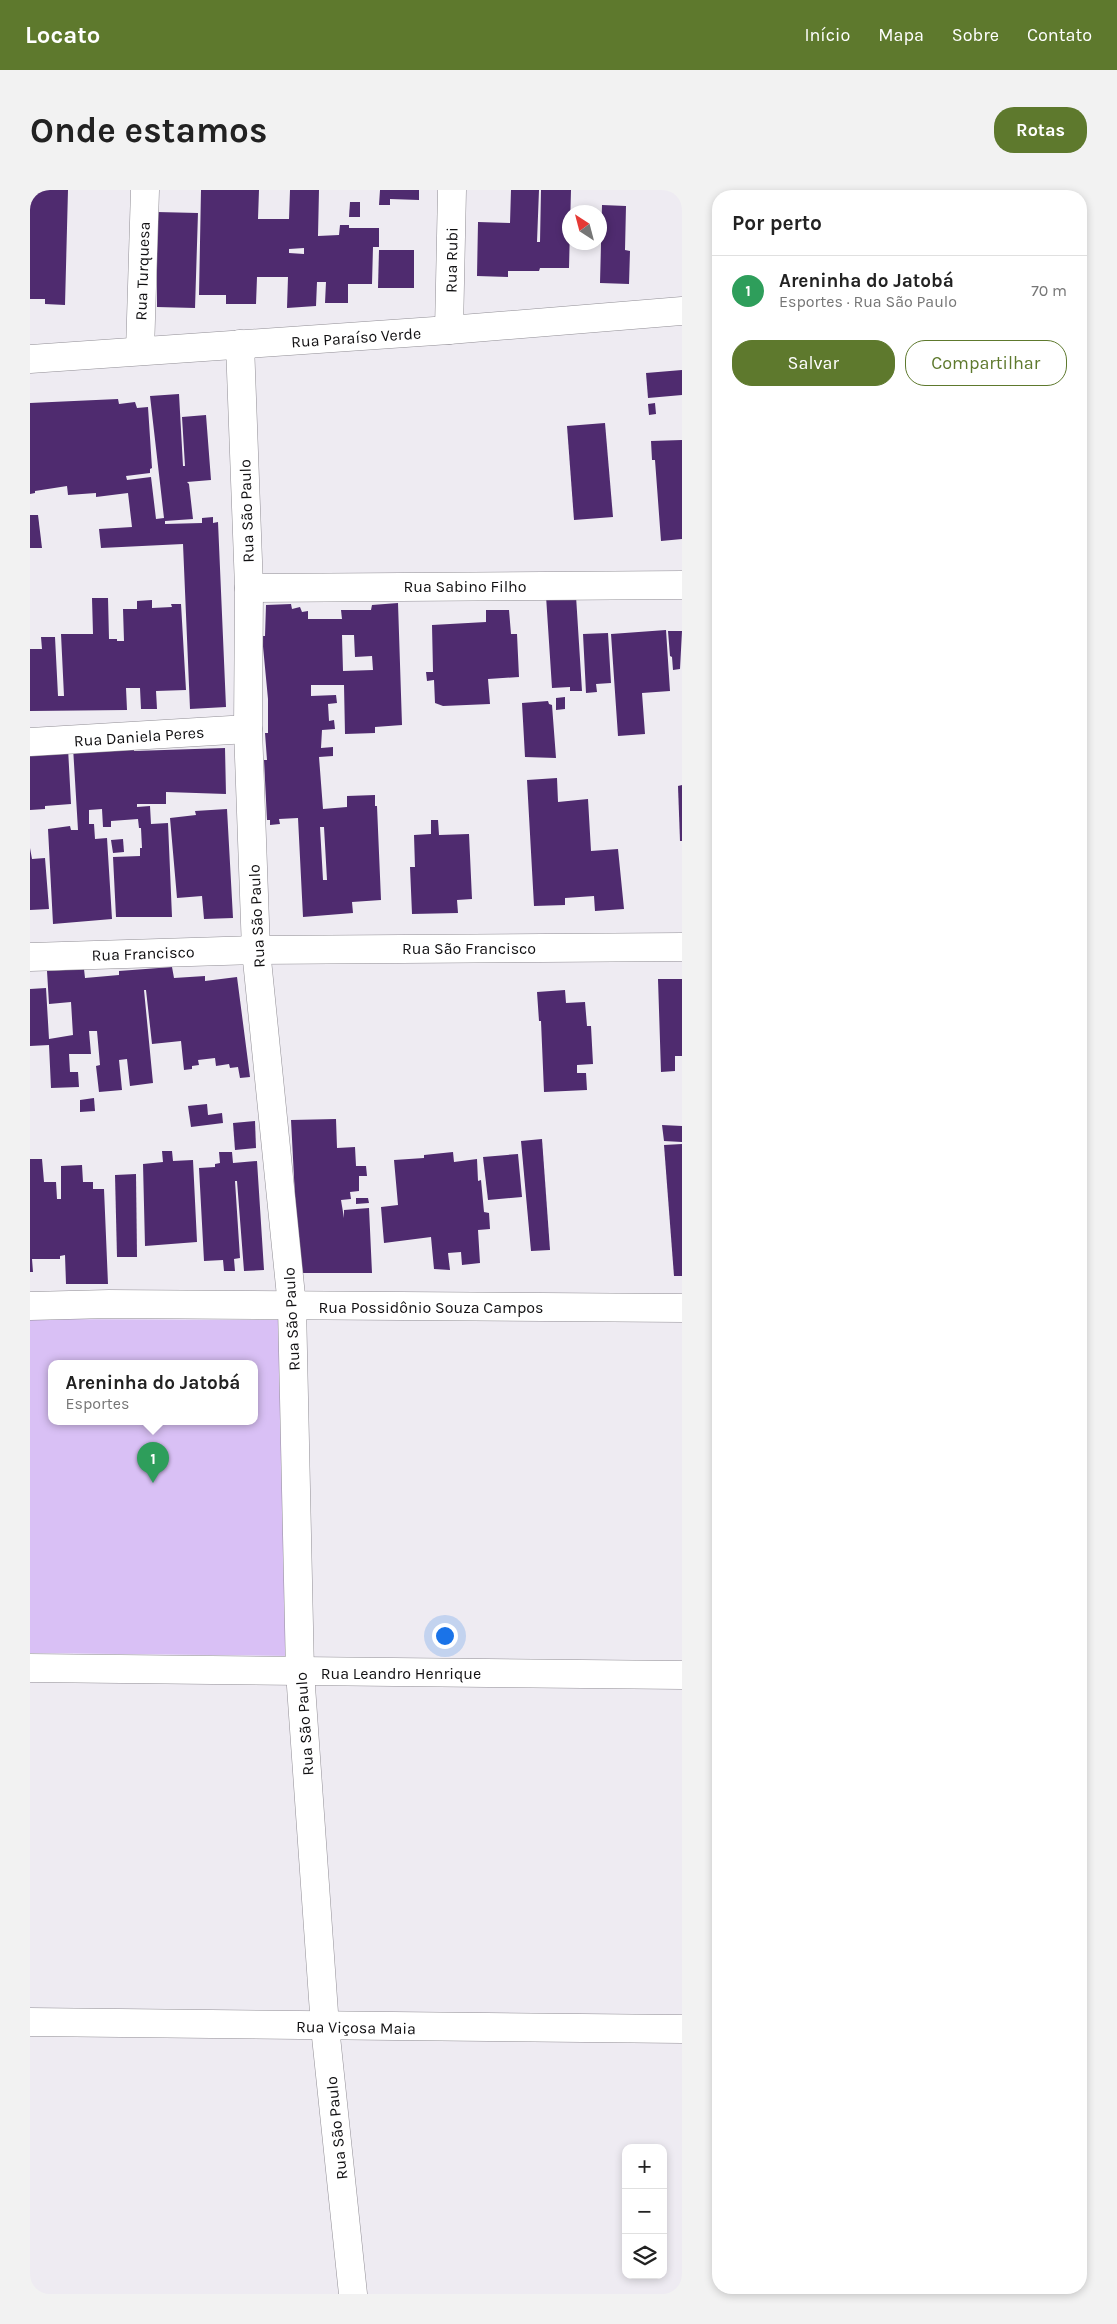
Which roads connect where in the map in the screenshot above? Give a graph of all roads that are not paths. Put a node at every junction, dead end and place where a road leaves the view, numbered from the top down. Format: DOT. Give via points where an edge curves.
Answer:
graph roads {
  1 [pos="145,190"];
  2 [pos="452,190"];
  3 [pos="682,311"];
  4 [pos="449,330"];
  5 [pos="240,344"];
  6 [pos="140,351"];
  7 [pos="30,360"];
  8 [pos="682,584"];
  9 [pos="249,588"];
  10 [pos="248,729"];
  11 [pos="30,742"];
  12 [pos="682,947"];
  13 [pos="256,950"];
  14 [pos="30,957"];
  15 [pos="30,1306"];
  16 [pos="292,1306"];
  17 [pos="682,1308"];
  18 [pos="30,1668"];
  19 [pos="300,1672"];
  20 [pos="682,1675"];
  21 [pos="30,2022"];
  22 [pos="325,2027"];
  23 [pos="682,2029"];
  24 [pos="353,2294"];
  1 -- 6 [label="street, Rua Turquesa"];
  2 -- 4 [label="street, Rua Rubi"];
  3 -- 4 [label="street, Rua Paraíso Verde"];
  4 -- 5 [label="street, Rua Paraíso Verde"];
  5 -- 6 [label="street, Rua Paraíso Verde"];
  5 -- 9 [label="street, Rua São Paulo"];
  6 -- 7 [label="street, Rua Paraíso Verde"];
  8 -- 9 [label="street, Rua Sabino Filho"];
  9 -- 10 [label="street, Rua São Paulo"];
  10 -- 11 [label="street, Rua Daniela Peres"];
  10 -- 13 [label="street, Rua São Paulo"];
  12 -- 13 [label="street, Rua São Francisco"];
  13 -- 14 [label="street, Rua Francisco"];
  13 -- 16 [label="street, Rua São Paulo"];
  15 -- 16 [label="street, Rua Possidônio Souza Campos"];
  16 -- 17 [label="street, Rua Possidônio Souza Campos"];
  16 -- 19 [label="street, Rua São Paulo"];
  18 -- 19 [label="street, Rua Leandro Henrique"];
  19 -- 20 [label="street, Rua Leandro Henrique"];
  19 -- 22 [label="street, Rua São Paulo"];
  21 -- 22 [label="street, Rua Viçosa Maia"];
  22 -- 23 [label="street, Rua Viçosa Maia"];
  22 -- 24 [label="street, Rua São Paulo"];
}
